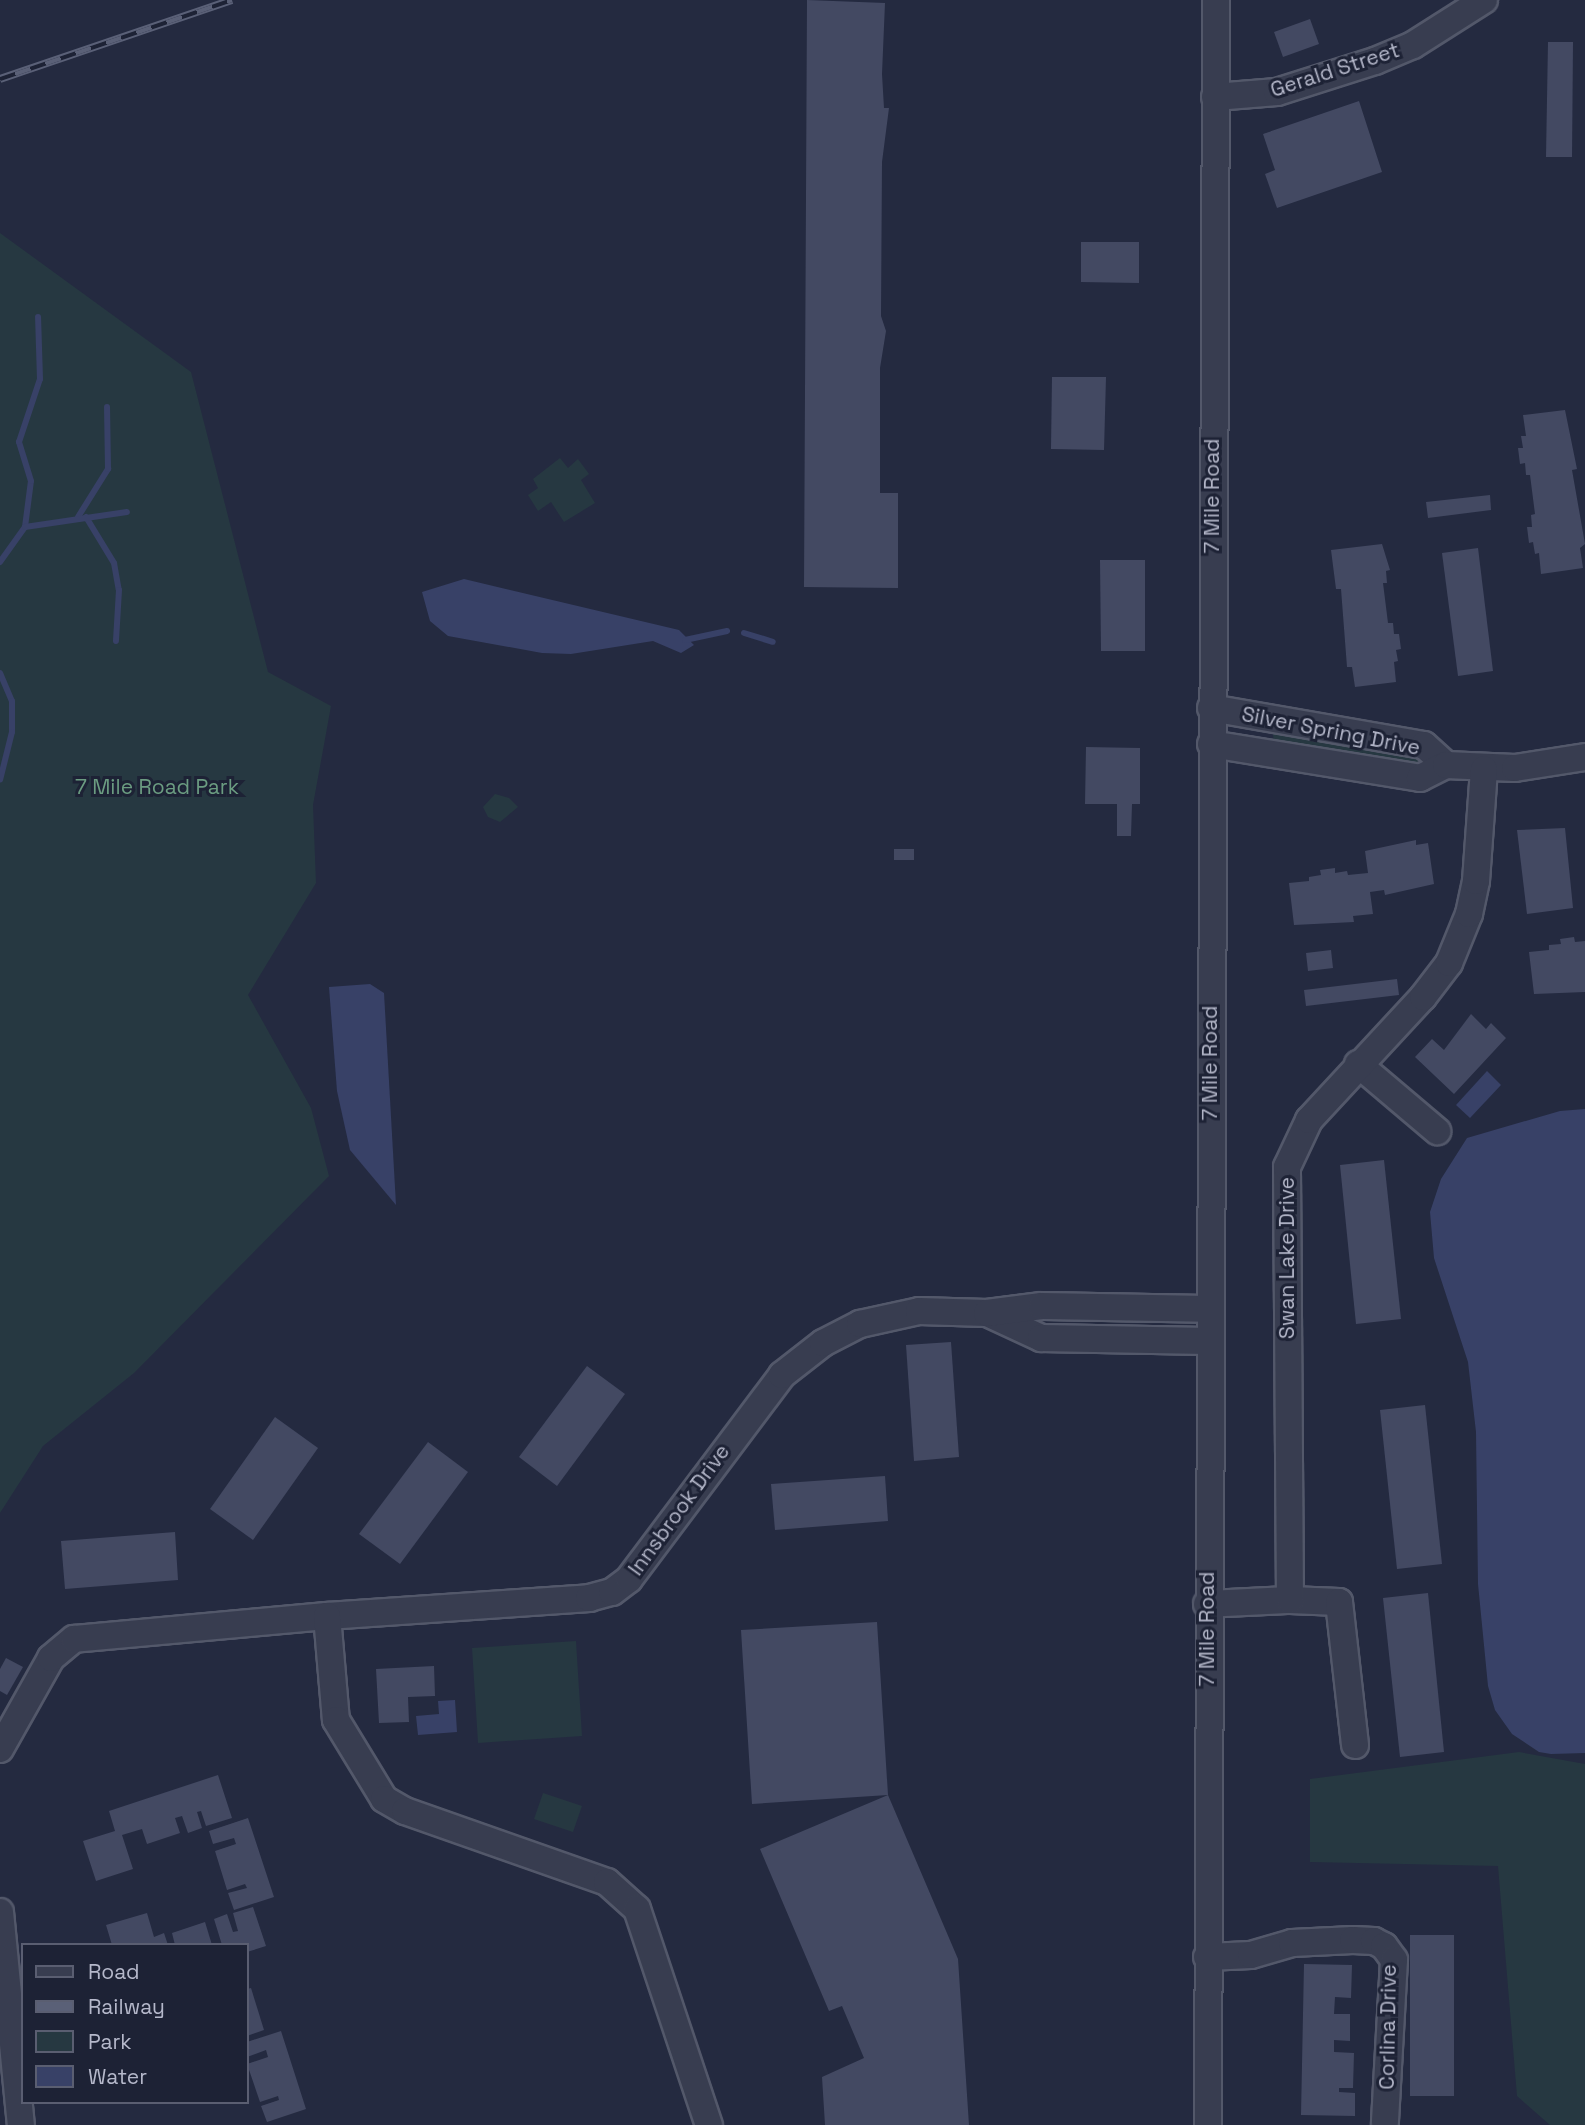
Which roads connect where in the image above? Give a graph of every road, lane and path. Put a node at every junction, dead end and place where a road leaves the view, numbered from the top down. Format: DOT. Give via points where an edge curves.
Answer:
graph roads {
  1 [pos="1216,0"];
  2 [pos="1484,0"];
  3 [pos="1215,97"];
  4 [pos="1211,708"];
  5 [pos="1211,744"];
  6 [pos="1585,757"];
  7 [pos="1446,765"];
  8 [pos="1484,769"];
  9 [pos="1358,1064"];
  10 [pos="1437,1131"];
  11 [pos="1208,1309"];
  12 [pos="987,1313"];
  13 [pos="1208,1341"];
  14 [pos="1290,1601"];
  15 [pos="1207,1604"];
  16 [pos="327,1616"];
  17 [pos="1355,1745"];
  18 [pos="0,1749"];
  19 [pos="0,1912"];
  20 [pos="1207,1957"];
  21 [pos="1385,2123"];
  22 [pos="21,2125"];
  23 [pos="709,2125"];
  24 [pos="1208,2125"];
  1 -- 3 [label="street, 7 Mile Road"];
  2 -- 3 [label="street, Gerald Street" via="1413,45 1375,61 1277,92"];
  3 -- 4 [label="street, 7 Mile Road"];
  4 -- 5 [label="street, 7 Mile Road"];
  4 -- 7 [label="street, Silver Spring Drive" via="1424,745"];
  5 -- 7 [label="street, Silver Spring Drive" via="1420,778"];
  5 -- 11 [label="street, 7 Mile Road"];
  6 -- 8 [label="street, Silver Spring Drive"];
  7 -- 8 [label="street, Silver Spring Drive"];
  8 -- 9 [label="street, Swan Lake Drive" via="1476,881 1457,946 1423,997"];
  9 -- 10 [label="street"];
  9 -- 14 [label="street, Swan Lake Drive" via="1308,1120 1286,1180"];
  11 -- 12 [label="street, Innsbrook Drive" via="1042,1306"];
  11 -- 13 [label="street, 7 Mile Road"];
  12 -- 13 [label="street, Innsbrook Drive" via="1041,1338"];
  12 -- 16 [label="street, Innsbrook Drive" via="944,1310 889,1315 854,1326 804,1355 762,1397 629,1579 612,1592 589,1598"];
  13 -- 15 [label="street, 7 Mile Road"];
  14 -- 15 [label="street"];
  14 -- 17 [label="street" via="1339,1602"];
  15 -- 20 [label="street, 7 Mile Road"];
  16 -- 18 [label="street, Innsbrook Drive" via="74,1639 51,1658"];
  16 -- 23 [label="street" via="336,1720 384,1799 405,1811 607,1882 637,1909"];
  19 -- 22 [label="street"];
  20 -- 21 [label="street, Corlina Drive" via="1251,1955 1292,1943 1353,1940 1384,1946 1394,1960"];
  20 -- 24 [label="street, 7 Mile Road"];
}
